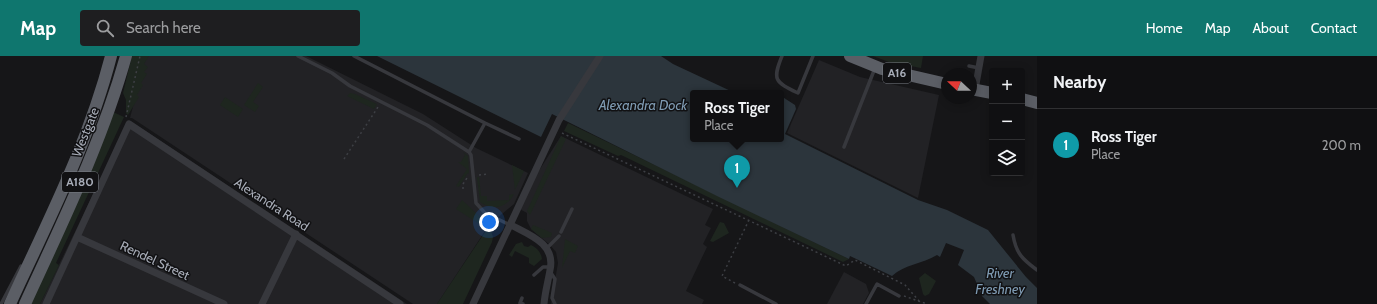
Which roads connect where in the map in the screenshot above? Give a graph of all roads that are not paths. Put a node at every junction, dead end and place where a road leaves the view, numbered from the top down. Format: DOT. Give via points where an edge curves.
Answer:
graph roads {
  1 [pos="111,56"];
  2 [pos="126,56"];
  3 [pos="298,56"];
  4 [pos="354,56"];
  5 [pos="600,56"];
  6 [pos="782,56"];
  7 [pos="813,56"];
  8 [pos="850,56"];
  9 [pos="981,56"];
  10 [pos="969,66"];
  11 [pos="875,67"];
  12 [pos="979,68"];
  13 [pos="977,75"];
  14 [pos="941,83"];
  15 [pos="977,90"];
  16 [pos="989,92"];
  17 [pos="1025,101"];
  18 [pos="1037,103"];
  19 [pos="485,123"];
  20 [pos="519,140"];
  21 [pos="844,147"];
  22 [pos="469,152"];
  23 [pos="57,204"];
  24 [pos="572,209"];
  25 [pos="511,225"];
  26 [pos="561,232"];
  27 [pos="296,234"];
  28 [pos="1013,235"];
  29 [pos="559,236"];
  30 [pos="77,237"];
  31 [pos="547,248"];
  32 [pos="550,270"];
  33 [pos="1037,270"];
  34 [pos="534,275"];
  35 [pos="740,285"];
  36 [pos="899,296"];
  37 [pos="522,298"];
  38 [pos="2,304"];
  39 [pos="10,304"];
  40 [pos="25,304"];
  41 [pos="46,304"];
  42 [pos="224,304"];
  43 [pos="262,304"];
  44 [pos="400,304"];
  45 [pos="473,304"];
  46 [pos="523,304"];
  47 [pos="544,304"];
  48 [pos="555,304"];
  49 [pos="776,304"];
  50 [pos="866,304"];
  1 -- 23 [label="highway, Westgate / A180" via="91,120"];
  2 -- 40 [label="highway, Westgate / A180" via="93,152"];
  3 -- 22 [label="lane" via="427,125"];
  4 -- 19 [label="lane"];
  5 -- 25 [label="street" via="559,120"];
  6 -- 7 [label="lane" via="776,77 780,84 798,92"];
  8 -- 11 [label="highway, A16"];
  9 -- 12 [label="street"];
  10 -- 12 [label="lane"];
  11 -- 14 [label="highway, A16"];
  11 -- 21 [label="lane"];
  12 -- 13 [label="street"];
  15 -- 16 [label="highway"];
  17 -- 18 [label="highway"];
  19 -- 20 [label="lane"];
  19 -- 22 [label="lane"];
  22 -- 25 [label="lane" via="479,209"];
  23 -- 38 [label="lane"];
  23 -- 39 [label="highway, Westgate / A180"];
  24 -- 26 [label="lane"];
  25 -- 31 [label="street" via="534,237"];
  25 -- 45 [label="street"];
  27 -- 30 [label="street, Alexandra Road" via="129,124"];
  27 -- 43 [label="street"];
  27 -- 44 [label="street, Alexandra Road"];
  28 -- 33 [label="lane" via="1020,256"];
  29 -- 31 [label="lane"];
  30 -- 41 [label="street"];
  30 -- 42 [label="street, Rendel Street"];
  31 -- 32 [label="street" via="551,260"];
  32 -- 34 [label="lane" via="543,267"];
  32 -- 47 [label="street"];
  32 -- 48 [label="lane" via="555,279 552,298"];
  35 -- 49 [label="lane"];
  36 -- 50 [label="lane" via="877,284"];
  37 -- 46 [label="lane" via="520,303"];
}
